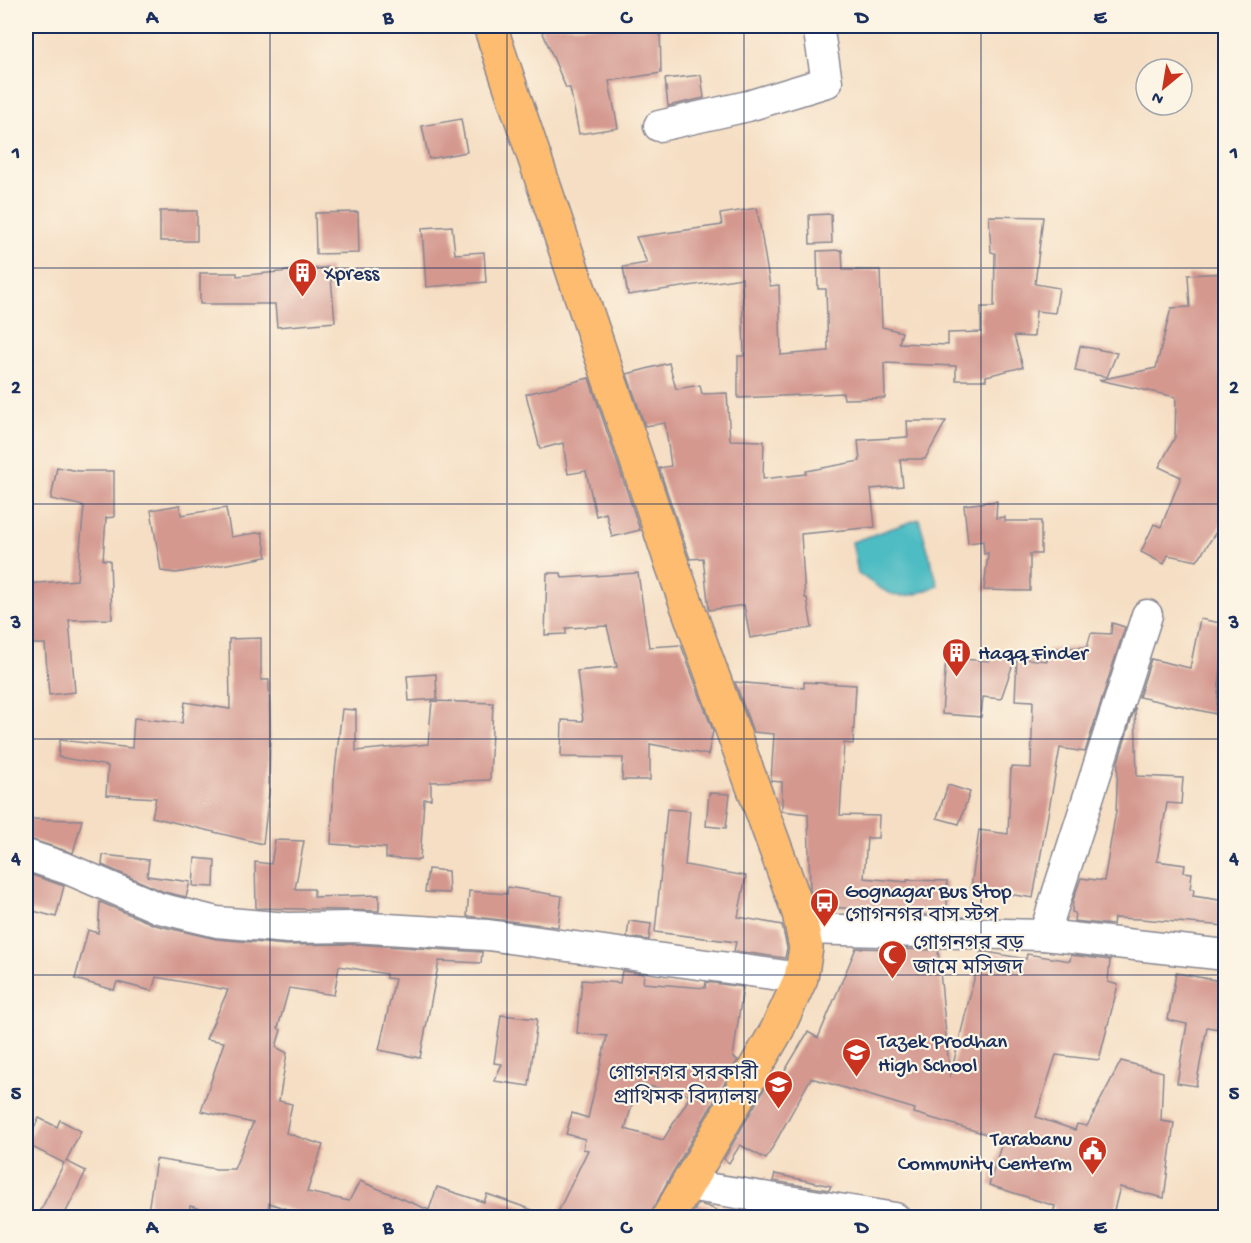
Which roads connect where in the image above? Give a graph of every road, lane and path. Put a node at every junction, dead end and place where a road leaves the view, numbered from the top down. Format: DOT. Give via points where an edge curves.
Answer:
graph roads {
  1 [pos="490,26"];
  2 [pos="818,26"];
  3 [pos="659,126"];
  4 [pos="1147,615"];
  5 [pos="26,855"];
  6 [pos="802,929"];
  7 [pos="1044,935"];
  8 [pos="1226,955"];
  9 [pos="801,978"];
  10 [pos="687,1185"];
  11 [pos="668,1218"];
  12 [pos="895,1218"];
  1 -- 6 [label="main road" via="669,556 755,786"];
  2 -- 3 [label="street" via="827,82 748,106"];
  4 -- 7 [label="street"];
  5 -- 9 [label="street" via="159,908 217,922 488,935"];
  6 -- 7 [label="street"];
  6 -- 9 [label="main road" via="806,948"];
  7 -- 8 [label="street"];
  9 -- 10 [label="main road" via="777,1030"];
  10 -- 11 [label="main road"];
  10 -- 12 [label="street"];
}
